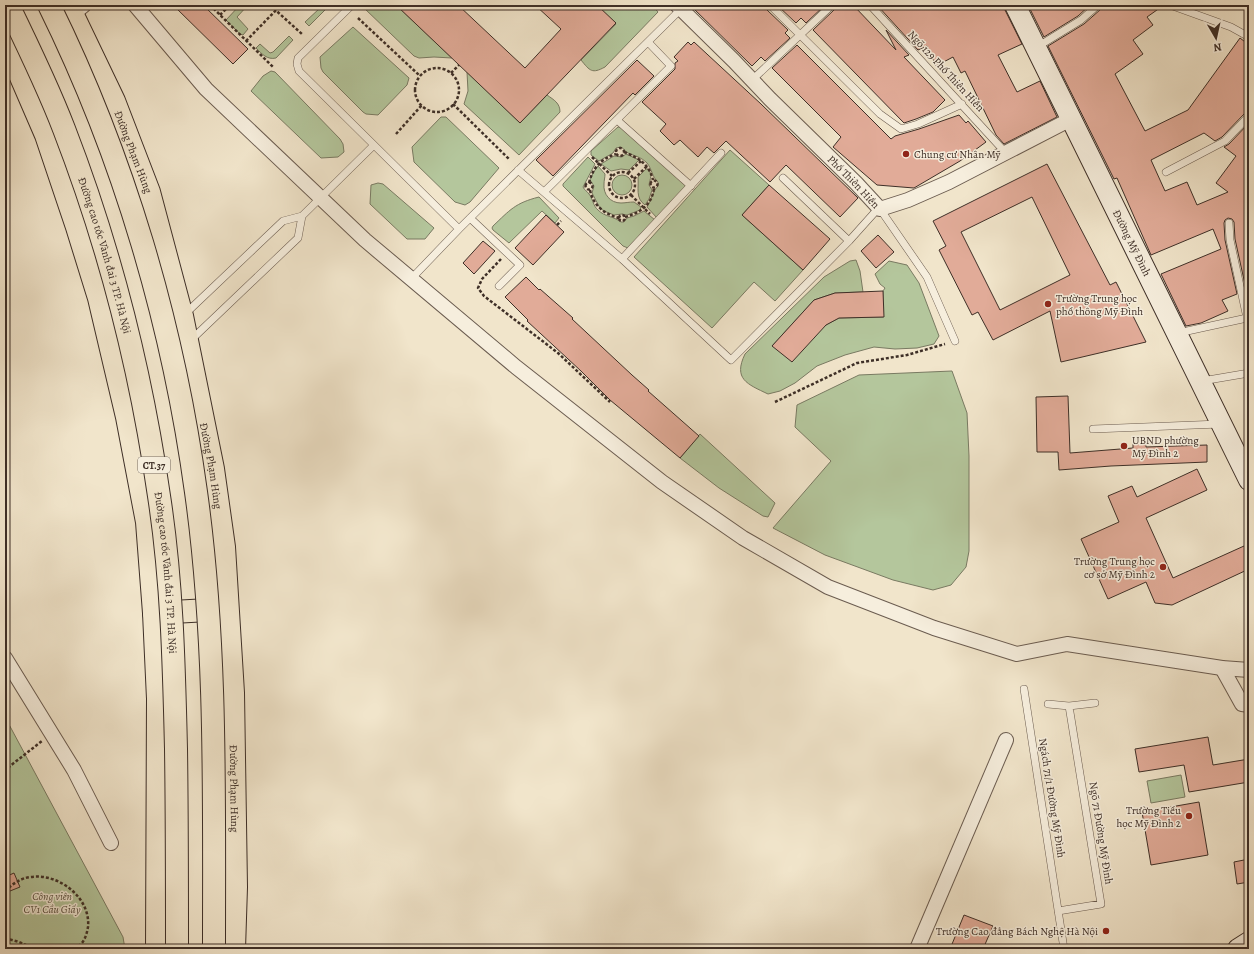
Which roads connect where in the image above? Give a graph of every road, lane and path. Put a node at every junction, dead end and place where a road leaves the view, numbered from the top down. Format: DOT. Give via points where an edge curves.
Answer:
graph roads {
  1 [pos="8,5"];
  2 [pos="49,5"];
  3 [pos="135,5"];
  4 [pos="210,5"];
  5 [pos="230,5"];
  6 [pos="270,5"];
  7 [pos="281,5"];
  8 [pos="340,5"];
  9 [pos="352,5"];
  10 [pos="770,5"];
  11 [pos="832,5"];
  12 [pos="870,5"];
  13 [pos="1015,5"];
  14 [pos="1098,5"];
  15 [pos="1170,5"];
  16 [pos="679,7"];
  17 [pos="75,8"];
  18 [pos="276,10"];
  19 [pos="346,11"];
  20 [pos="220,15"];
  21 [pos="358,18"];
  22 [pos="801,34"];
  23 [pos="303,35"];
  24 [pos="1249,37"];
  25 [pos="5,40"];
  26 [pos="246,41"];
  27 [pos="648,42"];
  28 [pos="1036,47"];
  29 [pos="459,65"];
  30 [pos="274,68"];
  31 [pos="451,73"];
  32 [pos="420,76"];
  33 [pos="752,80"];
  34 [pos="453,104"];
  35 [pos="962,104"];
  36 [pos="422,105"];
  37 [pos="1249,116"];
  38 [pos="1071,119"];
  39 [pos="617,120"];
  40 [pos="396,134"];
  41 [pos="374,145"];
  42 [pos="585,151"];
  43 [pos="624,152"];
  44 [pos="1004,152"];
  45 [pos="721,153"];
  46 [pos="616,154"];
  47 [pos="510,160"];
  48 [pos="641,161"];
  49 [pos="598,164"];
  50 [pos="647,166"];
  51 [pos="518,170"];
  52 [pos="1166,172"];
  53 [pos="628,173"];
  54 [pos="612,176"];
  55 [pos="783,178"];
  56 [pos="634,179"];
  57 [pos="654,180"];
  58 [pos="589,183"];
  59 [pos="690,186"];
  60 [pos="654,188"];
  61 [pos="590,190"];
  62 [pos="544,192"];
  63 [pos="631,195"];
  64 [pos="321,198"];
  65 [pos="644,208"];
  66 [pos="880,209"];
  67 [pos="302,216"];
  68 [pos="470,218"];
  69 [pos="561,220"];
  70 [pos="657,222"];
  71 [pos="1229,223"];
  72 [pos="557,225"];
  73 [pos="459,229"];
  74 [pos="849,241"];
  75 [pos="507,253"];
  76 [pos="622,259"];
  77 [pos="411,279"];
  78 [pos="500,286"];
  79 [pos="182,316"];
  80 [pos="1176,333"];
  81 [pos="956,341"];
  82 [pos="188,343"];
  83 [pos="1249,373"];
  84 [pos="1200,381"];
  85 [pos="610,402"];
  86 [pos="775,402"];
  87 [pos="1222,424"];
  88 [pos="1093,428"];
  89 [pos="1247,470"];
  90 [pos="228,608"];
  91 [pos="154,613"];
  92 [pos="5,658"];
  93 [pos="1222,668"];
  94 [pos="1249,670"];
  95 [pos="1024,689"];
  96 [pos="1095,703"];
  97 [pos="1048,704"];
  98 [pos="1249,705"];
  99 [pos="1069,706"];
  100 [pos="52,734"];
  101 [pos="1006,740"];
  102 [pos="5,772"];
  103 [pos="111,843"];
  104 [pos="5,891"];
  105 [pos="1058,911"];
  106 [pos="5,938"];
  107 [pos="1249,942"];
  108 [pos="35,949"];
  109 [pos="73,949"];
  110 [pos="157,949"];
  111 [pos="177,949"];
  112 [pos="214,949"];
  113 [pos="234,949"];
  114 [pos="917,949"];
  115 [pos="1064,949"];
  116 [pos="1238,949"];
  1 -- 111 [label="main road, Đường cao tốc Vành đai 3 TP. Hà Nội / CT.37, bridge" via="64,128 95,215 122,306 144,401 160,498 174,670"];
  2 -- 112 [label="main road, bridge" via="98,115 130,204 157,297 180,394 196,493 212,676"];
  3 -- 64 [label="street" via="206,89"];
  4 -- 20 [label="path"];
  5 -- 20 [label="path"];
  6 -- 18 [label="path"];
  7 -- 18 [label="path"];
  8 -- 19 [label="lane"];
  9 -- 19 [label="lane"];
  10 -- 22 [label="lane"];
  11 -- 22 [label="lane"];
  12 -- 35 [label="lane, Ngõ 129 Phố Thiên Hiền"];
  13 -- 28 [label="street, Đường Mỹ Đình"];
  14 -- 28 [label="lane" via="1081,20"];
  15 -- 24 [label="lane" via="1231,27"];
  16 -- 27 [label="lane"];
  16 -- 33 [label="street, Phố Thiên Hiền"];
  17 -- 79 [label="main road, Đường Phạm Hùng" via="149,192"];
  18 -- 23 [label="path"];
  18 -- 26 [label="path"];
  19 -- 41 [label="lane" via="298,58 298,71"];
  20 -- 26 [label="path"];
  21 -- 32 [label="path"];
  22 -- 33 [label="lane"];
  22 -- 35 [label="lane" via="880,114 901,128 918,124"];
  25 -- 91 [label="main road" via="46,135 99,298 127,417 145,514"];
  26 -- 30 [label="path"];
  27 -- 39 [label="lane" via="671,66"];
  27 -- 51 [label="lane"];
  28 -- 38 [label="street, Đường Mỹ Đình"];
  29 -- 31 [label="path"];
  31 -- 32 [label="path" via="432,68"];
  31 -- 34 [label="path" via="459,86 459,93"];
  32 -- 36 [label="path" via="415,89"];
  33 -- 66 [label="street, Phố Thiên Hiền"];
  34 -- 36 [label="path" via="445,110 438,111"];
  34 -- 47 [label="path"];
  35 -- 44 [label="lane, Ngõ 129 Phố Thiên Hiền"];
  36 -- 40 [label="path"];
  37 -- 52 [label="lane" via="1225,142"];
  38 -- 44 [label="street, Phố Thiên Hiền"];
  38 -- 80 [label="street, Đường Mỹ Đình"];
  39 -- 42 [label="lane"];
  39 -- 59 [label="lane"];
  41 -- 64 [label="lane"];
  41 -- 73 [label="lane"];
  42 -- 49 [label="path"];
  42 -- 62 [label="lane"];
  43 -- 46 [label="path" via="621,156"];
  43 -- 46 [label="path" via="620,148 616,150"];
  43 -- 48 [label="path"];
  44 -- 66 [label="street, Phố Thiên Hiền" via="949,182"];
  45 -- 59 [label="lane"];
  46 -- 49 [label="path" via="606,157"];
  48 -- 50 [label="path"];
  48 -- 53 [label="path"];
  49 -- 54 [label="path"];
  49 -- 58 [label="path"];
  50 -- 56 [label="path"];
  50 -- 57 [label="path"];
  51 -- 62 [label="lane"];
  51 -- 68 [label="lane"];
  53 -- 54 [label="path" via="620,172"];
  53 -- 56 [label="path"];
  54 -- 63 [label="path" via="608,184 614,196 622,198"];
  55 -- 74 [label="lane"];
  56 -- 63 [label="path" via="635,187"];
  57 -- 60 [label="path" via="657,184"];
  57 -- 60 [label="path" via="650,184"];
  58 -- 61 [label="path" via="592,186"];
  58 -- 61 [label="path" via="585,184 585,188"];
  59 -- 70 [label="lane"];
  60 -- 65 [label="path"];
  61 -- 65 [label="path" via="599,208 621,221"];
  62 -- 76 [label="lane"];
  63 -- 65 [label="path"];
  64 -- 67 [label="lane"];
  64 -- 77 [label="street"];
  65 -- 70 [label="path"];
  66 -- 74 [label="lane"];
  66 -- 81 [label="lane" via="927,277"];
  67 -- 79 [label="lane" via="283,221"];
  67 -- 82 [label="lane" via="298,238"];
  68 -- 73 [label="lane"];
  68 -- 75 [label="lane"];
  69 -- 72 [label="path"];
  70 -- 76 [label="lane"];
  71 -- 80 [label="lane" via="1230,240 1247,318"];
  73 -- 77 [label="lane"];
  74 -- 76 [label="lane" via="731,360"];
  75 -- 78 [label="lane" via="520,265"];
  75 -- 85 [label="path" via="482,279 478,288 484,296 558,353"];
  77 -- 93 [label="street" via="516,367 662,482 743,538 828,587 934,628 1017,654 1067,644"];
  79 -- 82 [label="main road, Đường Phạm Hùng"];
  80 -- 84 [label="street, Đường Mỹ Đình"];
  81 -- 86 [label="path" via="907,355 857,363"];
  82 -- 90 [label="main road, Đường Phạm Hùng" via="216,486"];
  83 -- 84 [label="lane"];
  84 -- 87 [label="street, Đường Mỹ Đình"];
  87 -- 88 [label="lane"];
  87 -- 89 [label="street, Đường Mỹ Đình"];
  90 -- 91 [label="main road"];
  90 -- 113 [label="main road, Đường Phạm Hùng" via="233,709 236,887"];
  91 -- 110 [label="main road" via="158,699"];
  92 -- 100 [label="street"];
  93 -- 94 [label="street"];
  93 -- 98 [label="street" via="1242,704"];
  95 -- 105 [label="lane, Ngách 71/1 Đường Mỹ Đình"];
  96 -- 99 [label="lane"];
  97 -- 99 [label="lane"];
  99 -- 105 [label="lane, Ngõ 71 Đường Mỹ Đình" via="1101,904"];
  100 -- 102 [label="path"];
  100 -- 103 [label="street" via="74,770"];
  101 -- 114 [label="street"];
  104 -- 109 [label="path" via="14,883 32,876 60,881 73,890 84,906 88,922 87,933 82,943"];
  105 -- 115 [label="lane"];
  106 -- 108 [label="path"];
  107 -- 116 [label="street"];
}
